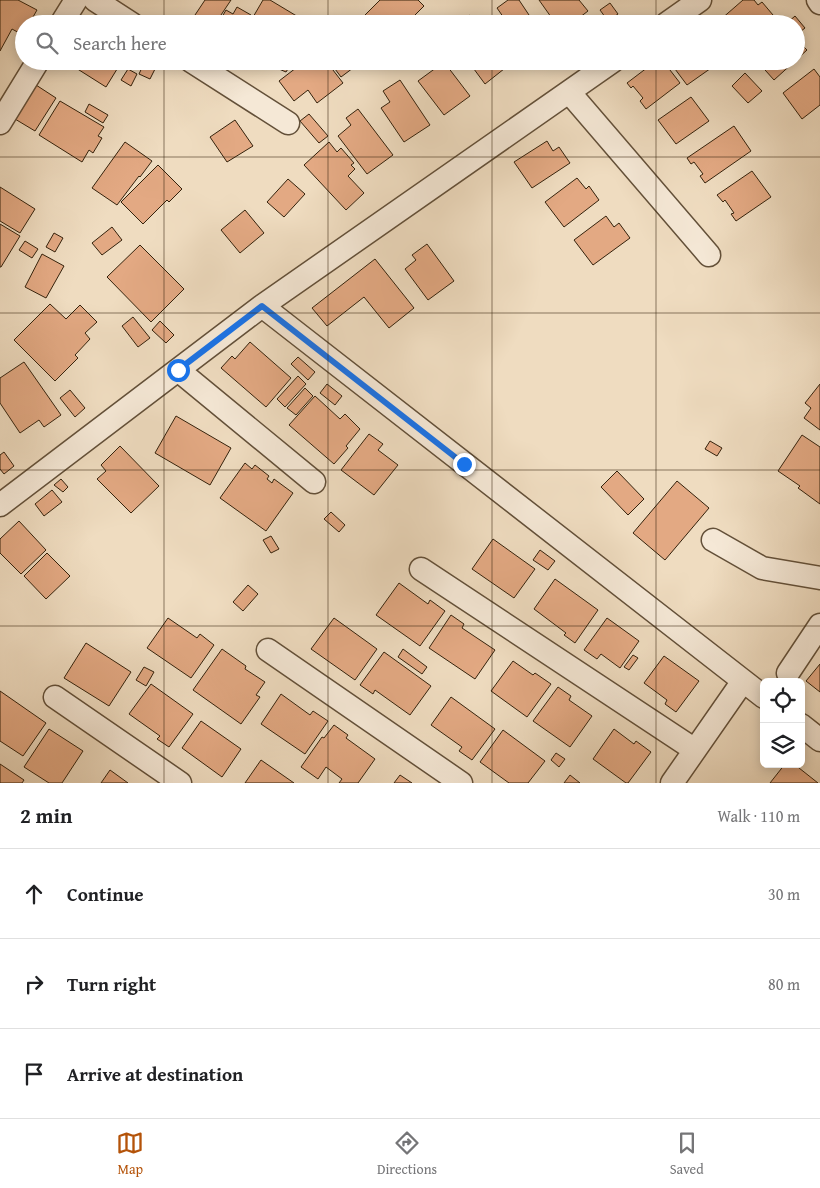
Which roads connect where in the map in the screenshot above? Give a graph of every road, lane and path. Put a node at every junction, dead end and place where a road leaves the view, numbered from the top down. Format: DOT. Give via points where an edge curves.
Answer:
graph roads {
  1 [pos="76,0"];
  2 [pos="95,0"];
  3 [pos="700,0"];
  4 [pos="67,15"];
  5 [pos="118,15"];
  6 [pos="679,15"];
  7 [pos="32,70"];
  8 [pos="205,70"];
  9 [pos="601,70"];
  10 [pos="570,92"];
  11 [pos="0,123"];
  12 [pos="288,123"];
  13 [pos="709,255"];
  14 [pos="262,306"];
  15 [pos="178,370"];
  16 [pos="314,482"];
  17 [pos="0,505"];
  18 [pos="713,540"];
  19 [pos="421,569"];
  20 [pos="820,578"];
  21 [pos="820,625"];
  22 [pos="268,650"];
  23 [pos="788,673"];
  24 [pos="743,681"];
  25 [pos="760,694"];
  26 [pos="55,697"];
  27 [pos="805,729"];
  28 [pos="820,740"];
  29 [pos="695,750"];
  30 [pos="180,783"];
  31 [pos="461,783"];
  32 [pos="672,783"];
  1 -- 4 [label="street"];
  2 -- 5 [label="street"];
  3 -- 6 [label="street"];
  7 -- 11 [label="street"];
  8 -- 12 [label="street"];
  9 -- 10 [label="street"];
  10 -- 13 [label="street"];
  10 -- 14 [label="street"];
  14 -- 15 [label="street"];
  14 -- 24 [label="street"];
  15 -- 16 [label="street"];
  15 -- 17 [label="street"];
  18 -- 20 [label="street" via="762,568"];
  19 -- 29 [label="street"];
  21 -- 23 [label="street"];
  22 -- 31 [label="street"];
  24 -- 25 [label="street"];
  24 -- 29 [label="street"];
  26 -- 30 [label="street"];
  27 -- 28 [label="street"];
  29 -- 32 [label="street"];
}
